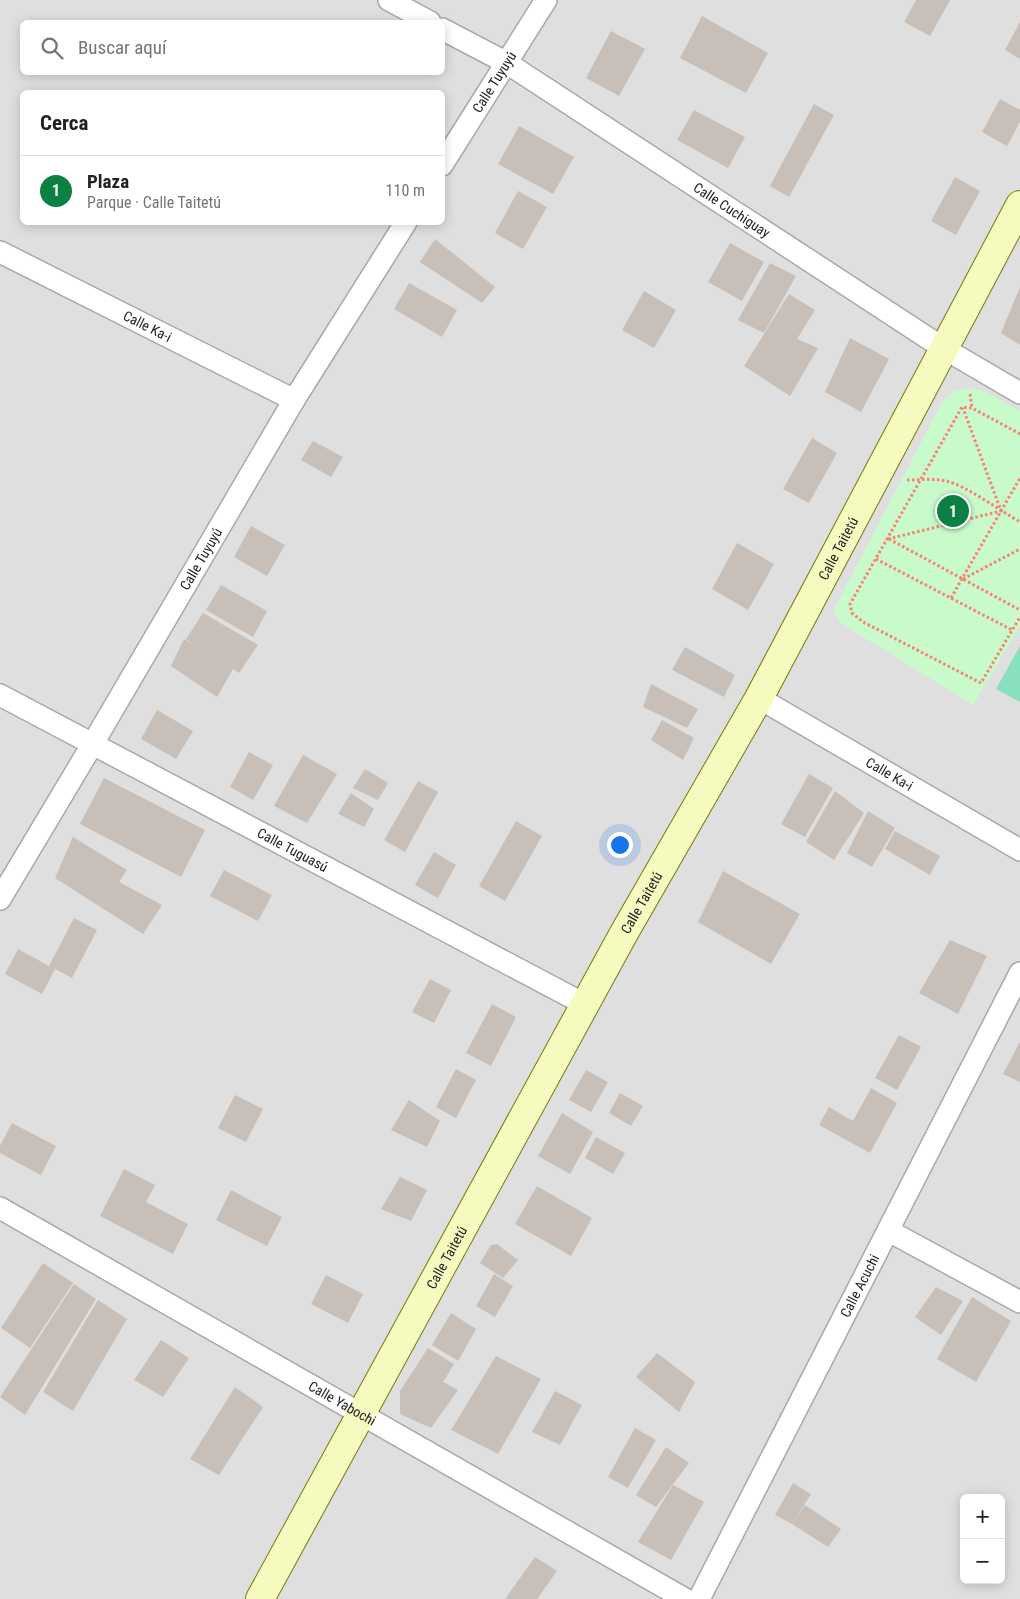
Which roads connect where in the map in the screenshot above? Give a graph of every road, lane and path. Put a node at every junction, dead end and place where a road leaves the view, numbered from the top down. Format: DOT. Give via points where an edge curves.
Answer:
graph roads {
  1 [pos="389,0"];
  2 [pos="546,0"];
  3 [pos="426,20"];
  4 [pos="445,31"];
  5 [pos="507,63"];
  6 [pos="445,160"];
  7 [pos="1020,205"];
  8 [pos="404,225"];
  9 [pos="0,252"];
  10 [pos="943,348"];
  11 [pos="1020,393"];
  12 [pos="294,400"];
  13 [pos="962,408"];
  14 [pos="1020,434"];
  15 [pos="1020,478"];
  16 [pos="920,480"];
  17 [pos="1001,511"];
  18 [pos="1020,522"];
  19 [pos="888,539"];
  20 [pos="1020,549"];
  21 [pos="876,559"];
  22 [pos="962,579"];
  23 [pos="951,598"];
  24 [pos="1020,610"];
  25 [pos="1020,617"];
  26 [pos="1012,630"];
  27 [pos="0,695"];
  28 [pos="759,698"];
  29 [pos="92,745"];
  30 [pos="1020,850"];
  31 [pos="0,899"];
  32 [pos="1020,973"];
  33 [pos="586,1005"];
  34 [pos="0,1208"];
  35 [pos="889,1232"];
  36 [pos="1020,1302"];
  37 [pos="362,1415"];
  38 [pos="260,1599"];
  39 [pos="685,1599"];
  40 [pos="699,1599"];
  1 -- 3 [label="street"];
  2 -- 5 [label="street, Calle Tuyuyú"];
  4 -- 5 [label="street, Calle Cuchiguay"];
  5 -- 6 [label="street, Calle Tuyuyú"];
  5 -- 10 [label="street, Calle Cuchiguay"];
  7 -- 10 [label="street, Calle Taitetú"];
  8 -- 12 [label="street, Calle Tuyuyú"];
  9 -- 12 [label="street, Calle Ka-i"];
  10 -- 11 [label="street, Calle Cuchiguay"];
  10 -- 28 [label="street, Calle Taitetú"];
  12 -- 29 [label="street, Calle Tuyuyú"];
  13 -- 14 [label="path" via="972,408"];
  13 -- 16 [label="path"];
  13 -- 17 [label="path"];
  15 -- 17 [label="path"];
  16 -- 17 [label="path" via="933,479 958,485"];
  16 -- 19 [label="path"];
  17 -- 18 [label="path"];
  17 -- 19 [label="path"];
  17 -- 22 [label="path"];
  19 -- 21 [label="path"];
  19 -- 22 [label="path"];
  20 -- 22 [label="path"];
  21 -- 23 [label="path"];
  21 -- 26 [label="path" via="850,604 852,613 863,622 981,683"];
  22 -- 23 [label="path"];
  22 -- 24 [label="path"];
  23 -- 26 [label="path"];
  25 -- 26 [label="path"];
  27 -- 29 [label="street, Calle Tuguasú"];
  28 -- 30 [label="street, Calle Ka-i"];
  28 -- 33 [label="street, Calle Taitetú"];
  29 -- 31 [label="street, Calle Tuyuyú"];
  29 -- 33 [label="street, Calle Tuguasú"];
  32 -- 35 [label="street, Calle Acuchi"];
  33 -- 37 [label="street, Calle Taitetú"];
  34 -- 37 [label="street, Calle Yabochi"];
  35 -- 36 [label="street"];
  35 -- 40 [label="street, Calle Acuchi"];
  37 -- 38 [label="street, Calle Taitetú"];
  37 -- 39 [label="street, Calle Yabochi"];
}
